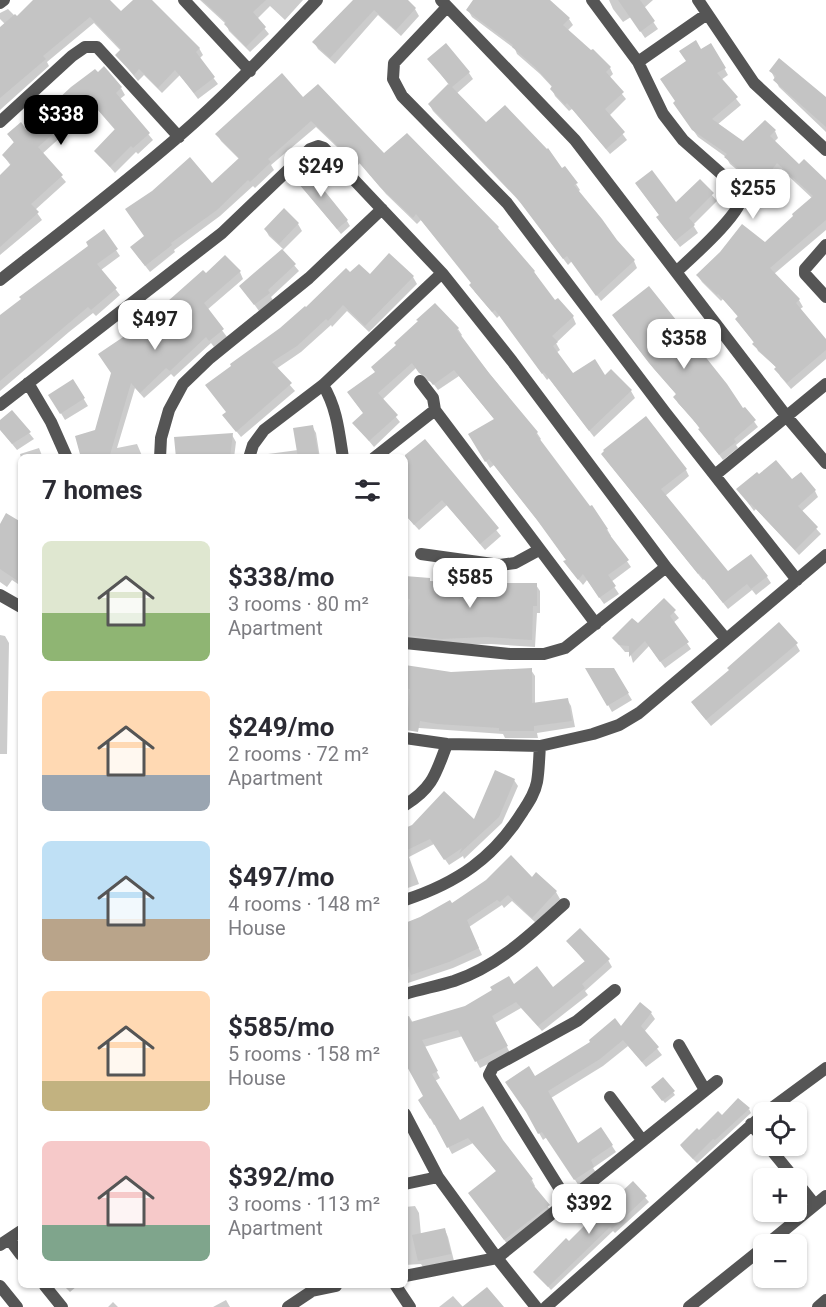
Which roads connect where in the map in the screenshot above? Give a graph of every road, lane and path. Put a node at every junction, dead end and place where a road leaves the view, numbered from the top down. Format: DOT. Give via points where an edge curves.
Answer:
graph roads {
  1 [pos="4,0"];
  2 [pos="184,0"];
  3 [pos="317,0"];
  4 [pos="592,0"];
  5 [pos="698,0"];
  6 [pos="444,2"];
  7 [pos="0,3"];
  8 [pos="707,14"];
  9 [pos="638,62"];
  10 [pos="250,71"];
  11 [pos="0,122"];
  12 [pos="179,137"];
  13 [pos="826,150"];
  14 [pos="381,209"];
  15 [pos="826,245"];
  16 [pos="676,272"];
  17 [pos="442,273"];
  18 [pos="0,280"];
  19 [pos="826,297"];
  20 [pos="420,381"];
  21 [pos="28,383"];
  22 [pos="826,384"];
  23 [pos="323,386"];
  24 [pos="0,405"];
  25 [pos="435,410"];
  26 [pos="787,417"];
  27 [pos="65,454"];
  28 [pos="160,454"];
  29 [pos="250,454"];
  30 [pos="342,454"];
  31 [pos="379,454"];
  32 [pos="826,463"];
  33 [pos="715,475"];
  34 [pos="538,550"];
  35 [pos="421,554"];
  36 [pos="826,555"];
  37 [pos="666,567"];
  38 [pos="797,580"];
  39 [pos="0,595"];
  40 [pos="18,605"];
  41 [pos="596,624"];
  42 [pos="726,639"];
  43 [pos="408,643"];
  44 [pos="408,738"];
  45 [pos="447,744"];
  46 [pos="540,746"];
  47 [pos="408,803"];
  48 [pos="408,899"];
  49 [pos="564,904"];
  50 [pos="615,990"];
  51 [pos="408,993"];
  52 [pos="679,1045"];
  53 [pos="826,1068"];
  54 [pos="717,1081"];
  55 [pos="705,1090"];
  56 [pos="610,1097"];
  57 [pos="779,1102"];
  58 [pos="408,1120"];
  59 [pos="751,1125"];
  60 [pos="753,1127"];
  61 [pos="642,1140"];
  62 [pos="776,1156"];
  63 [pos="786,1168"];
  64 [pos="438,1177"];
  65 [pos="408,1183"];
  66 [pos="807,1194"];
  67 [pos="826,1196"];
  68 [pos="568,1202"];
  69 [pos="815,1205"];
  70 [pos="18,1233"];
  71 [pos="780,1234"];
  72 [pos="4,1242"];
  73 [pos="18,1253"];
  74 [pos="753,1256"];
  75 [pos="497,1258"];
  76 [pos="408,1275"];
  77 [pos="0,1286"];
  78 [pos="47,1288"];
  79 [pos="326,1288"];
  80 [pos="397,1288"];
  81 [pos="826,1300"];
  82 [pos="17,1307"];
  83 [pos="62,1307"];
  84 [pos="288,1307"];
  85 [pos="410,1307"];
  86 [pos="536,1307"];
  87 [pos="546,1307"];
  88 [pos="690,1307"];
  89 [pos="818,1307"];
  1 -- 7 [label="street"];
  2 -- 10 [label="street"];
  3 -- 10 [label="street"];
  4 -- 9 [label="street"];
  5 -- 8 [label="street"];
  6 -- 16 [label="street" via="575,140"];
  6 -- 33 [label="street" via="394,63 393,79 402,96 507,203"];
  8 -- 9 [label="street"];
  8 -- 13 [label="street" via="754,83"];
  9 -- 16 [label="street" via="663,114 683,140 743,193 740,206"];
  10 -- 12 [label="street"];
  11 -- 12 [label="street" via="72,56 85,47 97,47"];
  12 -- 18 [label="street"];
  14 -- 17 [label="street"];
  14 -- 21 [label="street" via="324,148 310,148 222,233"];
  14 -- 28 [label="street" via="309,278 183,384 169,410"];
  15 -- 19 [label="street" via="805,269"];
  16 -- 26 [label="street"];
  17 -- 23 [label="street"];
  17 -- 37 [label="street"];
  20 -- 25 [label="street" via="434,398"];
  21 -- 24 [label="street"];
  21 -- 27 [label="street"];
  22 -- 26 [label="street"];
  23 -- 29 [label="street" via="264,430"];
  23 -- 30 [label="street" via="336,414"];
  25 -- 31 [label="street"];
  25 -- 34 [label="street"];
  26 -- 32 [label="street"];
  26 -- 33 [label="street"];
  33 -- 38 [label="street"];
  34 -- 35 [label="street" via="500,565"];
  34 -- 41 [label="street"];
  36 -- 38 [label="street"];
  37 -- 41 [label="street"];
  37 -- 42 [label="street"];
  38 -- 42 [label="street"];
  39 -- 40 [label="street"];
  41 -- 43 [label="street" via="565,648 544,654"];
  42 -- 46 [label="street" via="639,713 619,725"];
  44 -- 45 [label="street"];
  45 -- 46 [label="street"];
  45 -- 47 [label="street" via="428,788"];
  46 -- 48 [label="street" via="533,794 504,838 470,870 435,890"];
  49 -- 51 [label="street" via="494,962 455,980"];
  50 -- 68 [label="street" via="577,1021 494,1067 489,1075"];
  52 -- 55 [label="street"];
  53 -- 57 [label="street"];
  54 -- 55 [label="street"];
  55 -- 61 [label="street"];
  56 -- 61 [label="street"];
  58 -- 64 [label="street"];
  59 -- 60 [label="street"];
  59 -- 87 [label="street"];
  61 -- 68 [label="street"];
  62 -- 63 [label="street"];
  64 -- 65 [label="street"];
  64 -- 75 [label="street"];
  66 -- 69 [label="street"];
  67 -- 69 [label="street"];
  68 -- 75 [label="street"];
  69 -- 71 [label="street"];
  70 -- 72 [label="street"];
  72 -- 73 [label="street"];
  74 -- 88 [label="street"];
  75 -- 76 [label="street"];
  75 -- 86 [label="street"];
  77 -- 82 [label="street"];
  78 -- 83 [label="street"];
  79 -- 84 [label="street" via="312,1291"];
  80 -- 85 [label="street"];
  81 -- 89 [label="street"];
}
